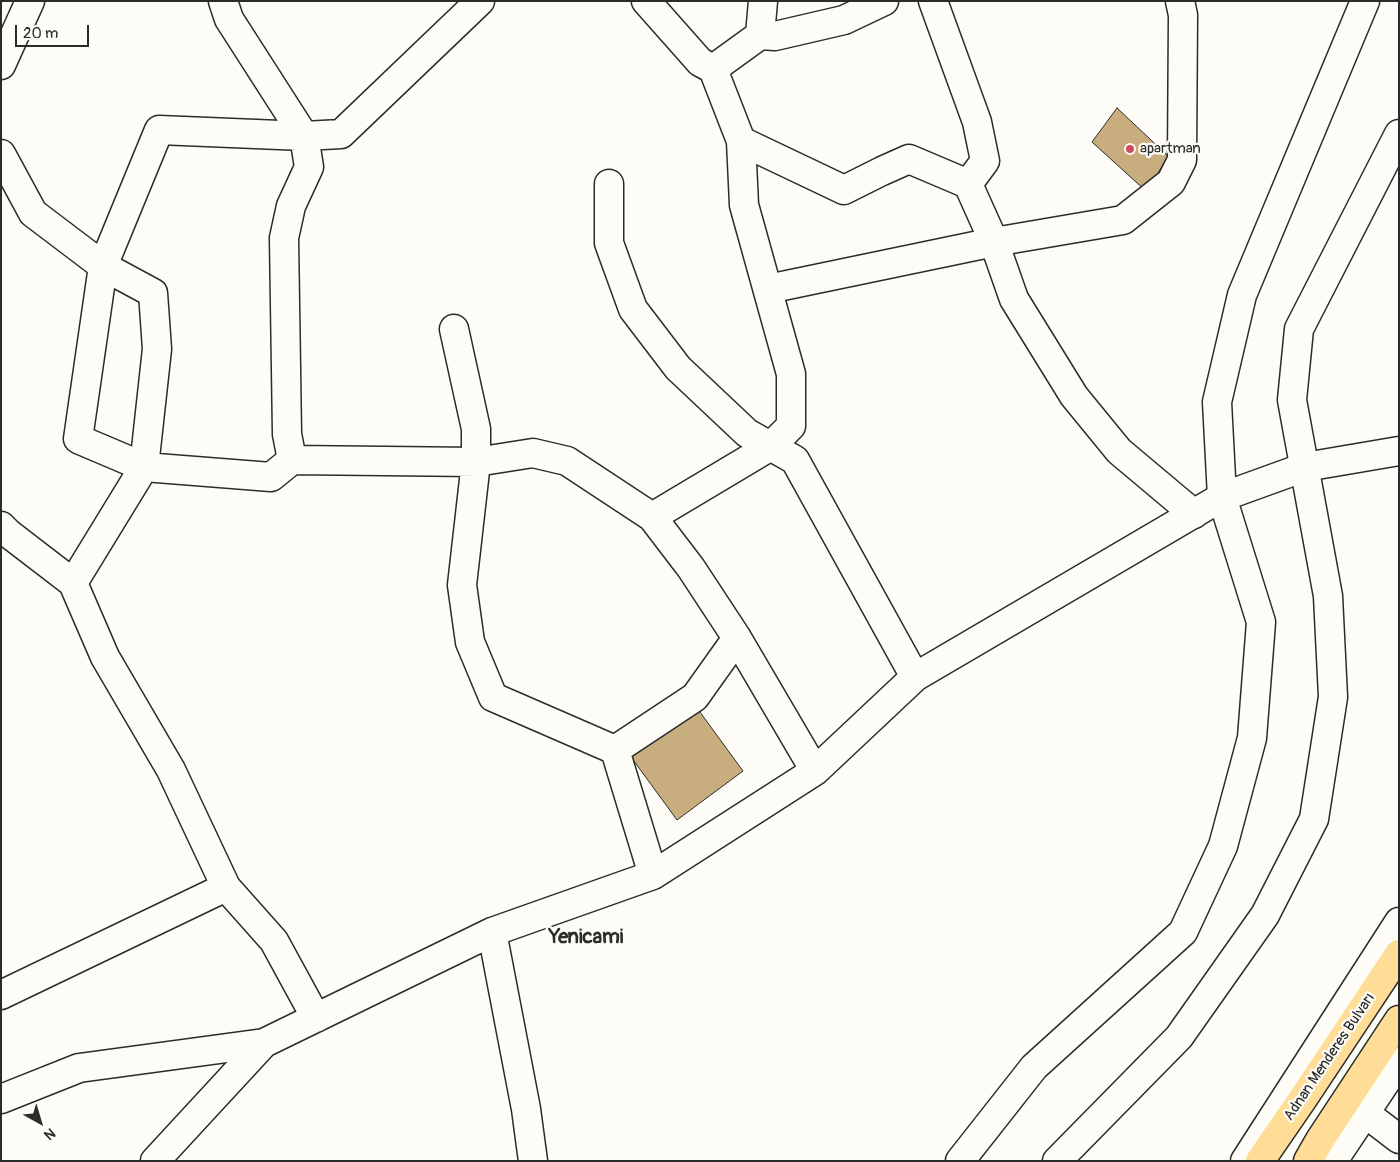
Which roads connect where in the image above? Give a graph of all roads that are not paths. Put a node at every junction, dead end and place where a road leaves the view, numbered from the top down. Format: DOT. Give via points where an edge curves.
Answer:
graph roads {
  1 [pos="30,1"];
  2 [pos="223,1"];
  3 [pos="480,1"];
  4 [pos="646,1"];
  5 [pos="764,1"];
  6 [pos="884,1"];
  7 [pos="933,1"];
  8 [pos="1180,1"];
  9 [pos="1365,1"];
  10 [pos="760,35"];
  11 [pos="1,65"];
  12 [pos="713,69"];
  13 [pos="1399,134"];
  14 [pos="304,136"];
  15 [pos="740,141"];
  16 [pos="1,154"];
  17 [pos="609,184"];
  18 [pos="968,184"];
  19 [pos="994,242"];
  20 [pos="103,266"];
  21 [pos="768,289"];
  22 [pos="454,329"];
  23 [pos="771,446"];
  24 [pos="1399,452"];
  25 [pos="292,460"];
  26 [pos="476,462"];
  27 [pos="144,466"];
  28 [pos="1305,467"];
  29 [pos="1222,497"];
  30 [pos="1194,514"];
  31 [pos="652,517"];
  32 [pos="1,526"];
  33 [pos="73,582"];
  34 [pos="737,638"];
  35 [pos="915,677"];
  36 [pos="615,750"];
  37 [pos="816,771"];
  38 [pos="652,875"];
  39 [pos="226,887"];
  40 [pos="1399,922"];
  41 [pos="492,932"];
  42 [pos="1399,954"];
  43 [pos="1,995"];
  44 [pos="316,1018"];
  45 [pos="1399,1020"];
  46 [pos="264,1043"];
  47 [pos="1399,1062"];
  48 [pos="1,1098"];
  49 [pos="1365,1113"];
  50 [pos="1399,1139"];
  51 [pos="155,1161"];
  52 [pos="533,1161"];
  53 [pos="960,1161"];
  54 [pos="1058,1161"];
  55 [pos="1246,1161"];
  56 [pos="1260,1161"];
  57 [pos="1308,1161"];
  58 [pos="1333,1161"];
  1 -- 11 [label="street"];
  2 -- 14 [label="street" via="230,19"];
  3 -- 14 [label="street" via="340,134"];
  4 -- 12 [label="street" via="700,62"];
  5 -- 10 [label="street"];
  6 -- 10 [label="street" via="844,20 775,36"];
  7 -- 18 [label="street" via="977,122 984,153 985,161"];
  8 -- 19 [label="street" via="1183,15 1182,160 1171,182 1123,220"];
  9 -- 29 [label="street" via="1242,295 1217,402"];
  10 -- 12 [label="street"];
  12 -- 15 [label="street"];
  13 -- 28 [label="street" via="1298,329 1292,400"];
  14 -- 20 [label="street" via="159,130"];
  14 -- 25 [label="street" via="309,167 291,206 284,238 287,434"];
  15 -- 18 [label="street" via="844,190 909,159"];
  15 -- 21 [label="street" via="744,205"];
  16 -- 20 [label="street" via="33,213"];
  17 -- 23 [label="street" via="608,243 633,309 678,368 747,433"];
  18 -- 19 [label="street"];
  19 -- 21 [label="street"];
  19 -- 30 [label="street" via="1014,299 1074,396 1119,451"];
  20 -- 27 [label="street" via="153,293 156,349"];
  20 -- 27 [label="street" via="78,439"];
  21 -- 23 [label="street" via="791,374 791,426"];
  22 -- 26 [label="street" via="476,429"];
  23 -- 31 [label="street"];
  23 -- 35 [label="street" via="795,460"];
  24 -- 28 [label="street"];
  25 -- 26 [label="street"];
  25 -- 27 [label="street" via="271,477"];
  26 -- 31 [label="street" via="533,453 567,461"];
  26 -- 36 [label="street" via="462,585 470,642 493,697"];
  27 -- 33 [label="street"];
  28 -- 29 [label="street"];
  28 -- 54 [label="street" via="1328,596 1333,698 1314,819 1265,915 1179,1037"];
  29 -- 30 [label="street"];
  29 -- 53 [label="street" via="1261,622 1252,738 1224,846 1183,932 1034,1067"];
  30 -- 35 [label="street"];
  31 -- 34 [label="street" via="691,568"];
  32 -- 33 [label="street"];
  33 -- 39 [label="street" via="105,657 171,770"];
  34 -- 36 [label="street" via="695,697"];
  34 -- 37 [label="street"];
  35 -- 37 [label="street"];
  36 -- 38 [label="street"];
  37 -- 38 [label="street"];
  38 -- 41 [label="street"];
  39 -- 43 [label="street"];
  39 -- 44 [label="street" via="274,941"];
  40 -- 55 [label="street"];
  41 -- 44 [label="street"];
  41 -- 52 [label="street"];
  42 -- 56 [label="highway, Adnan Menderes Bulvarı"];
  44 -- 46 [label="street"];
  45 -- 57 [label="highway"];
  46 -- 48 [label="street" via="79,1068"];
  46 -- 51 [label="street"];
  47 -- 49 [label="street"];
  49 -- 50 [label="street"];
  49 -- 58 [label="street"];
}
